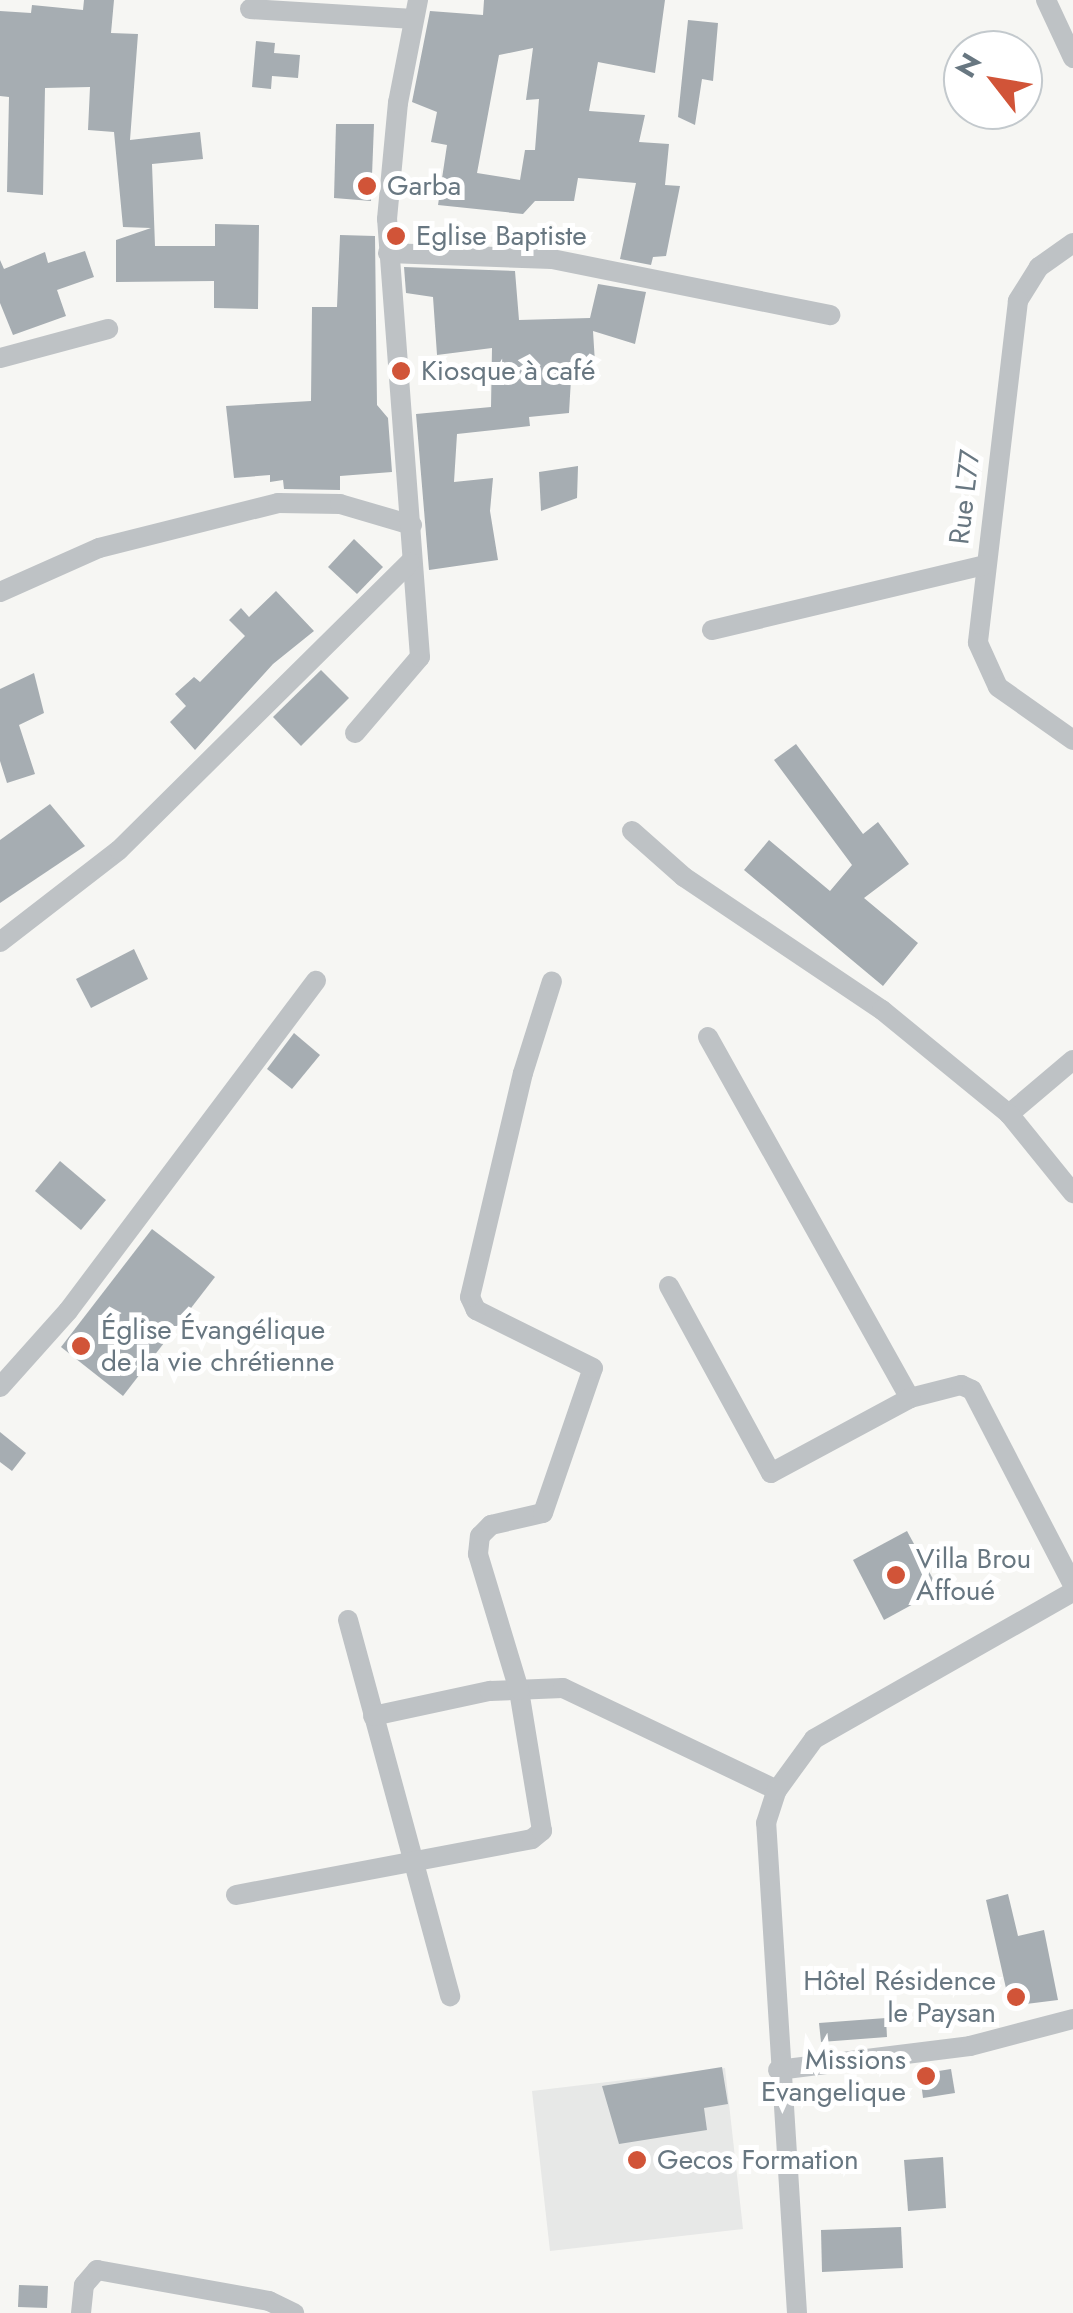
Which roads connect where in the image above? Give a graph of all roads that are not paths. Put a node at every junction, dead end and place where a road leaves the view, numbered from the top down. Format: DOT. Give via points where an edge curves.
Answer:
graph roads {
  1 [pos="1046,0"];
  2 [pos="250,9"];
  3 [pos="416,10"];
  4 [pos="1073,58"];
  5 [pos="1073,242"];
  6 [pos="388,254"];
  7 [pos="830,315"];
  8 [pos="108,328"];
  9 [pos="0,358"];
  10 [pos="412,524"];
  11 [pos="410,562"];
  12 [pos="984,565"];
  13 [pos="0,592"];
  14 [pos="712,630"];
  15 [pos="355,733"];
  16 [pos="1073,740"];
  17 [pos="632,832"];
  18 [pos="0,942"];
  19 [pos="316,981"];
  20 [pos="552,981"];
  21 [pos="708,1037"];
  22 [pos="1073,1060"];
  23 [pos="1009,1114"];
  24 [pos="1073,1193"];
  25 [pos="669,1286"];
  26 [pos="0,1387"];
  27 [pos="910,1398"];
  28 [pos="1073,1589"];
  29 [pos="348,1620"];
  30 [pos="519,1690"];
  31 [pos="373,1716"];
  32 [pos="777,1790"];
  33 [pos="411,1859"];
  34 [pos="236,1896"];
  35 [pos="450,1996"];
  36 [pos="1073,2020"];
  37 [pos="778,2070"];
  38 [pos="81,2313"];
  39 [pos="294,2313"];
  40 [pos="797,2313"];
  1 -- 4 [label="street"];
  2 -- 3 [label="street"];
  3 -- 6 [label="street" via="398,103"];
  5 -- 12 [label="street, Rue L77" via="1025,282 1018,300"];
  6 -- 7 [label="street" via="552,259"];
  6 -- 10 [label="street"];
  8 -- 9 [label="street"];
  10 -- 11 [label="street"];
  10 -- 13 [label="street" via="340,504 278,503 99,548"];
  11 -- 15 [label="street" via="420,658"];
  11 -- 18 [label="street" via="120,850"];
  12 -- 14 [label="street"];
  12 -- 16 [label="street, Rue L77" via="978,643 985,668 998,687"];
  17 -- 23 [label="street" via="684,877 882,1010"];
  19 -- 26 [label="street" via="68,1311"];
  20 -- 30 [label="street" via="513,1110 470,1297 476,1310 586,1362 594,1376 543,1513 491,1525 480,1536 478,1554"];
  21 -- 27 [label="street"];
  22 -- 23 [label="street"];
  23 -- 24 [label="street"];
  25 -- 27 [label="street" via="771,1474"];
  27 -- 28 [label="street" via="961,1384 972,1390"];
  28 -- 32 [label="street" via="814,1739"];
  29 -- 31 [label="street"];
  30 -- 31 [label="street"];
  30 -- 32 [label="street" via="572,1690"];
  30 -- 33 [label="street" via="542,1831 532,1839"];
  31 -- 33 [label="street"];
  32 -- 37 [label="street" via="766,1823"];
  33 -- 34 [label="street"];
  33 -- 35 [label="street"];
  36 -- 37 [label="street" via="970,2046"];
  37 -- 40 [label="street"];
  38 -- 39 [label="street" via="84,2285 97,2270 268,2301"];
}
